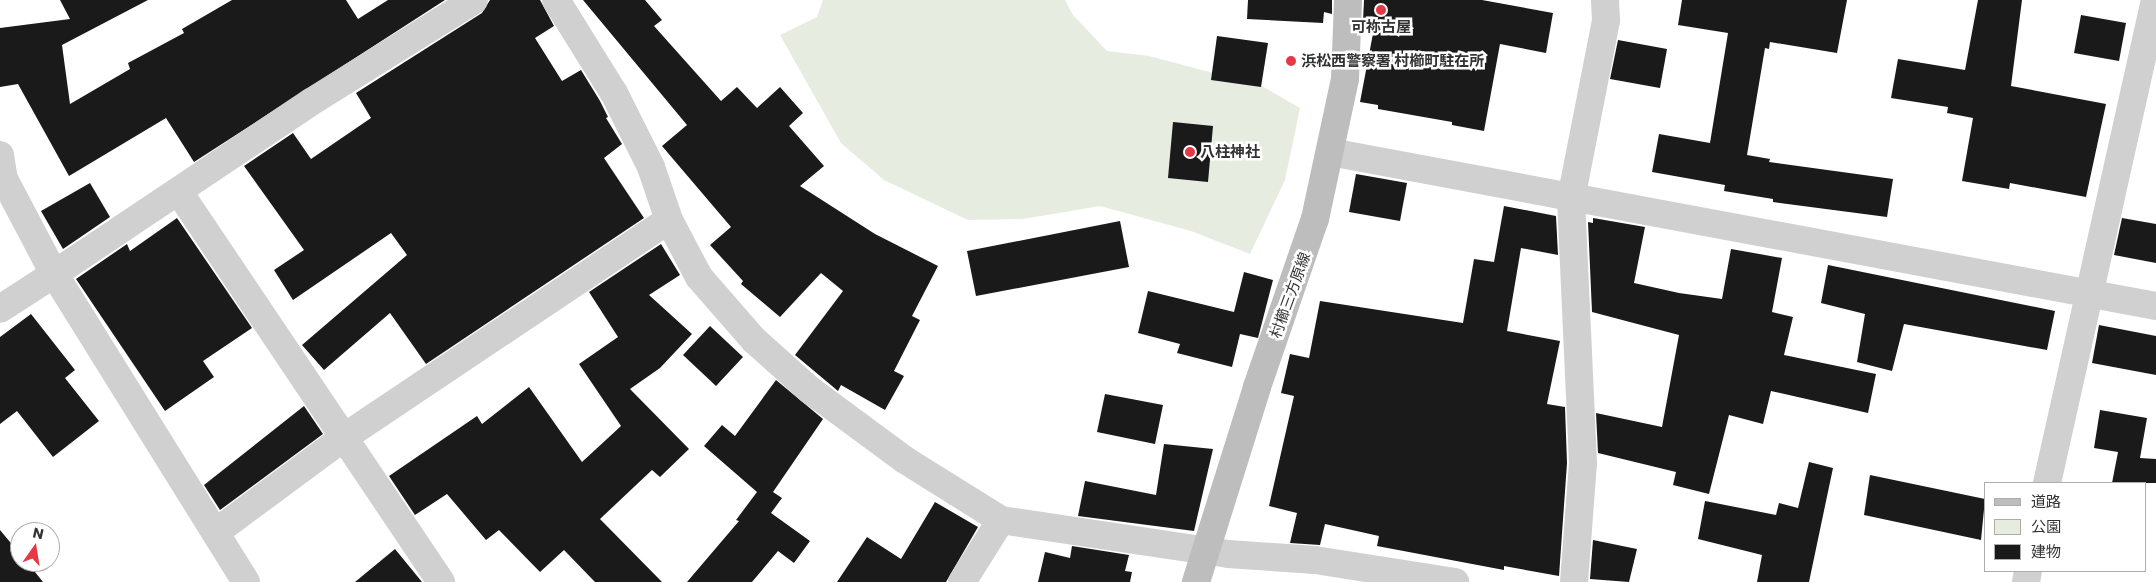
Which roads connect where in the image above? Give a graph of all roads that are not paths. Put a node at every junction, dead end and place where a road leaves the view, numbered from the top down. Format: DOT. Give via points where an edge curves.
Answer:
graph roads {
  1 [pos="474,0"];
  2 [pos="556,0"];
  3 [pos="1348,0"];
  4 [pos="1605,0"];
  5 [pos="2151,6"];
  6 [pos="1330,152"];
  7 [pos="0,154"];
  8 [pos="179,192"];
  9 [pos="1571,199"];
  10 [pos="669,220"];
  11 [pos="54,274"];
  12 [pos="2092,293"];
  13 [pos="2156,306"];
  14 [pos="0,309"];
  15 [pos="343,438"];
  16 [pos="2047,482"];
  17 [pos="1001,520"];
  18 [pos="216,532"];
  19 [pos="1206,549"];
  20 [pos="246,582"];
  21 [pos="442,582"];
  22 [pos="962,582"];
  23 [pos="1196,582"];
  24 [pos="1455,582"];
  25 [pos="1574,582"];
  1 -- 8 [label="street" via="312,102"];
  2 -- 10 [label="street" via="614,93 651,167"];
  3 -- 6 [label="main road, 村櫛三方原線" via="1345,79"];
  4 -- 9 [label="street" via="1606,20"];
  5 -- 12 [label="street"];
  6 -- 9 [label="street"];
  6 -- 19 [label="main road, 村櫛三方原線" via="1307,248 1257,387"];
  7 -- 11 [label="street" via="4,179"];
  8 -- 11 [label="street"];
  8 -- 15 [label="street"];
  9 -- 12 [label="street"];
  9 -- 25 [label="street" via="1583,463"];
  10 -- 15 [label="street"];
  10 -- 17 [label="street" via="699,277 754,340 810,390 905,460"];
  11 -- 14 [label="street"];
  11 -- 18 [label="street"];
  12 -- 13 [label="street"];
  12 -- 16 [label="street"];
  15 -- 18 [label="street"];
  15 -- 21 [label="street"];
  17 -- 19 [label="street"];
  17 -- 22 [label="street"];
  18 -- 20 [label="street"];
  19 -- 23 [label="main road, 村櫛三方原線"];
  19 -- 24 [label="street" via="1228,554 1315,560"];
}
